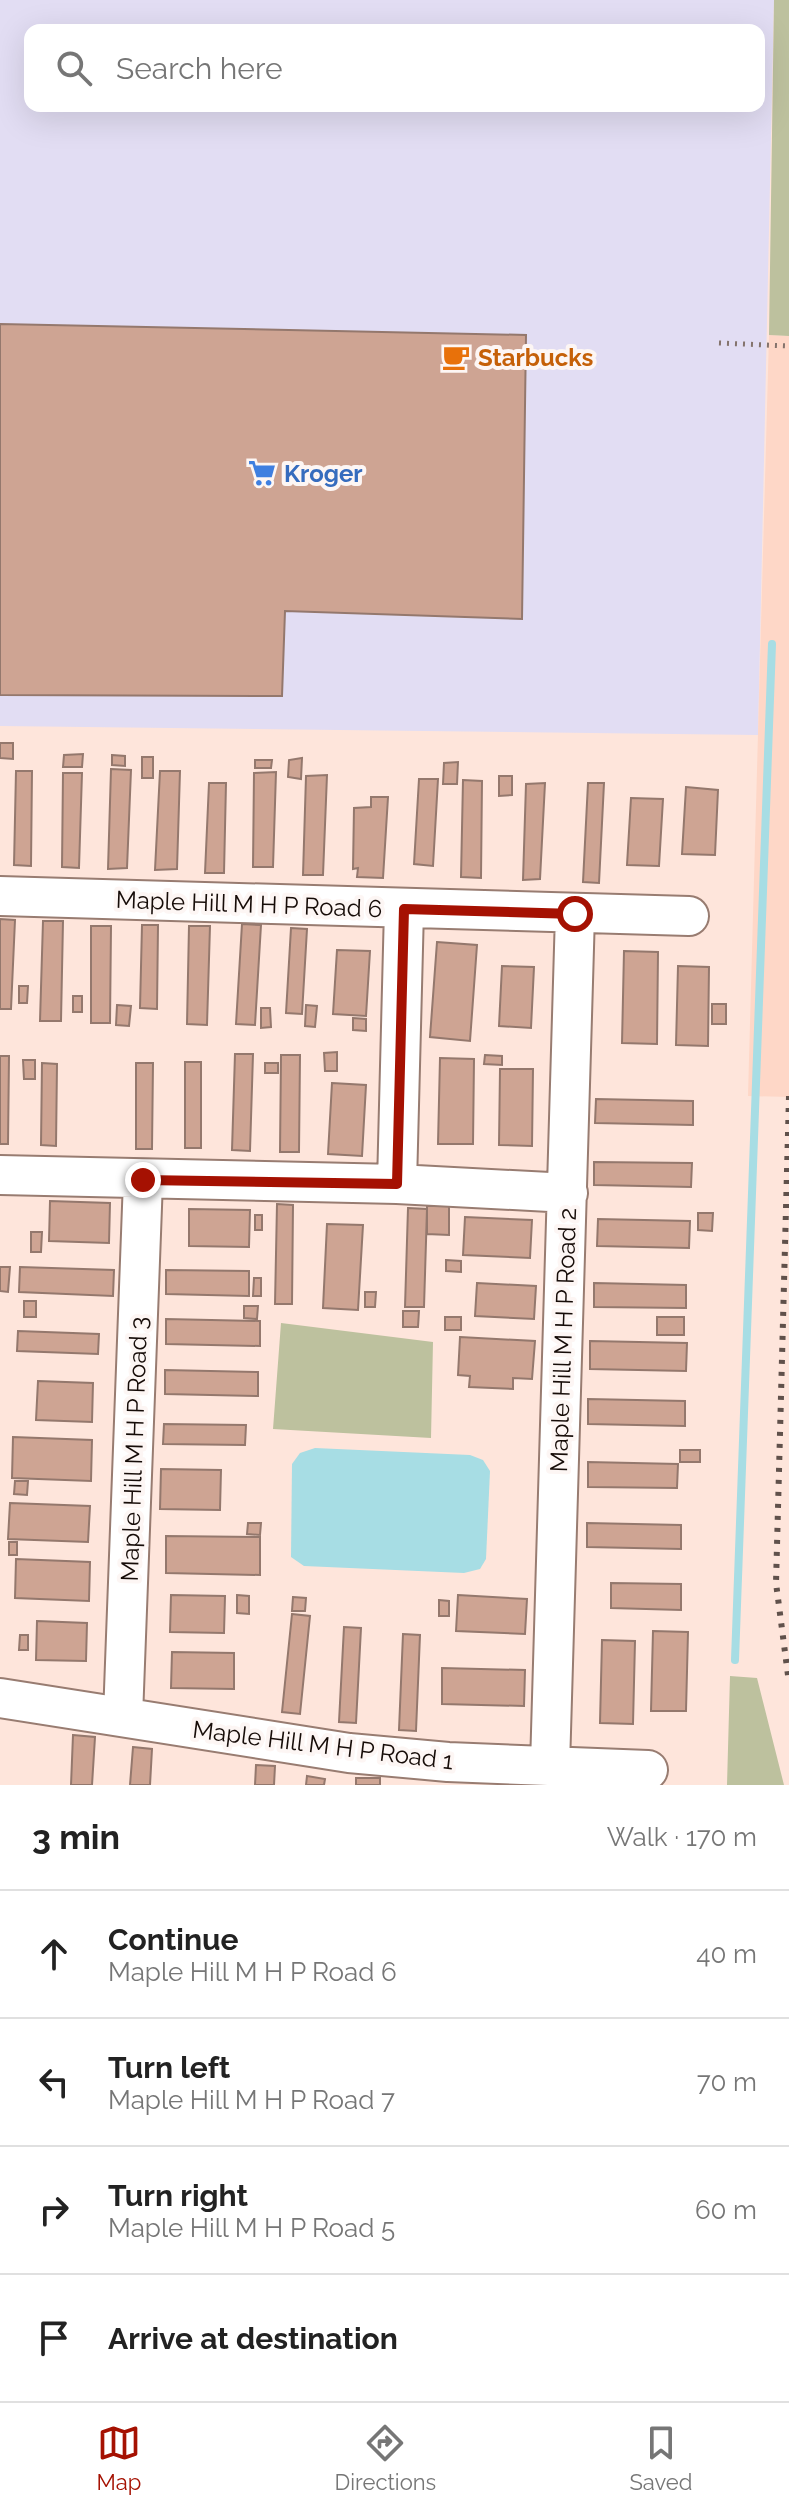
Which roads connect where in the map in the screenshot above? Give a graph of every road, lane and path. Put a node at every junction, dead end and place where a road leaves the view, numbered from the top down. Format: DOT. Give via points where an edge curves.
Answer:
graph roads {
  1 [pos="719,343"];
  2 [pos="789,346"];
  3 [pos="0,896"];
  4 [pos="404,909"];
  5 [pos="575,914"];
  6 [pos="689,916"];
  7 [pos="0,1175"];
  8 [pos="143,1180"];
  9 [pos="397,1184"];
  10 [pos="568,1193"];
  11 [pos="0,1698"];
  12 [pos="123,1717"];
  13 [pos="550,1766"];
  14 [pos="648,1770"];
  1 -- 2 [label="path"];
  3 -- 4 [label="street, Maple Hill M H P Road 6"];
  4 -- 5 [label="street, Maple Hill M H P Road 6"];
  4 -- 9 [label="street"];
  5 -- 6 [label="street, Maple Hill M H P Road 6"];
  5 -- 10 [label="street, Maple Hill M H P Road 2"];
  7 -- 8 [label="street"];
  8 -- 9 [label="street"];
  8 -- 12 [label="street, Maple Hill M H P Road 3"];
  9 -- 10 [label="street"];
  10 -- 13 [label="street, Maple Hill M H P Road 2"];
  11 -- 12 [label="street, Maple Hill M H P Road 1"];
  12 -- 13 [label="street, Maple Hill M H P Road 1" via="349,1753"];
  13 -- 14 [label="street, Maple Hill M H P Road 1"];
}
